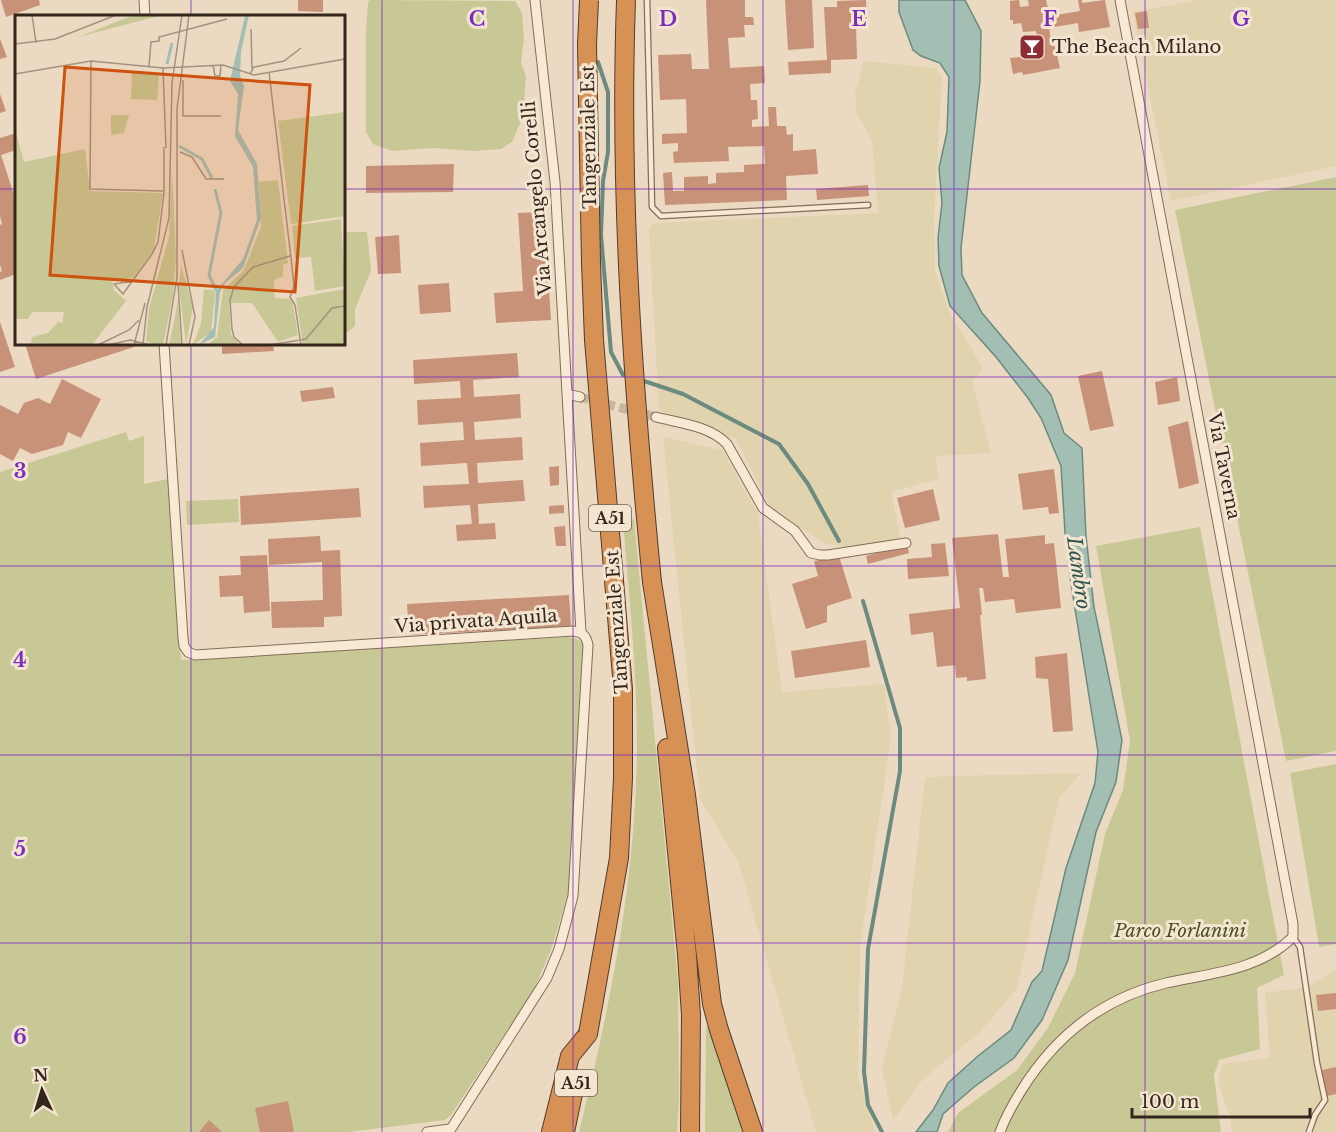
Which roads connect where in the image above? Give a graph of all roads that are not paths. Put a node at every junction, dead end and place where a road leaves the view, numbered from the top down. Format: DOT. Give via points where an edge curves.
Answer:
graph roads {
  1 [pos="144,0"];
  2 [pos="535,0"];
  3 [pos="589,0"];
  4 [pos="626,0"];
  5 [pos="647,0"];
  6 [pos="1120,0"];
  7 [pos="145,15"];
  8 [pos="868,205"];
  9 [pos="164,345"];
  10 [pos="567,394"];
  11 [pos="580,397"];
  12 [pos="657,417"];
  13 [pos="906,543"];
  14 [pos="581,632"];
  15 [pos="686,863"];
  16 [pos="1293,937"];
  17 [pos="691,1095"];
  18 [pos="449,1131"];
  19 [pos="559,1131"];
  20 [pos="427,1132"];
  21 [pos="690,1132"];
  22 [pos="696,1132"];
  23 [pos="753,1132"];
  24 [pos="1000,1132"];
  25 [pos="1309,1132"];
  1 -- 7 [label="street"];
  2 -- 10 [label="street, Via Arcangelo Corelli" via="555,182"];
  3 -- 19 [label="highway, Tangenziale Est / A51, bridge" via="593,307 623,688 623,777 619,858 588,1034"];
  4 -- 15 [label="highway, Tangenziale Est / A51, bridge" via="624,164 629,318 652,582"];
  5 -- 8 [label="lane" via="652,207 662,216"];
  6 -- 16 [label="street, Via Taverna"];
  9 -- 14 [label="street, Via privata Aquila" via="183,638 188,652 195,655"];
  10 -- 11 [label="street"];
  10 -- 14 [label="street, Via Arcangelo Corelli"];
  12 -- 13 [label="street" via="703,429 722,439 763,508 795,531 811,553 828,555"];
  14 -- 18 [label="street, Via privata Aquila" via="588,645 570,911 547,978"];
  15 -- 17 [label="highway, Tangenziale Est / A51"];
  15 -- 23 [label="highway" via="712,1004"];
  16 -- 24 [label="street" via="1244,967 1141,990 1098,1010 1043,1059"];
  16 -- 25 [label="lane, Via Taverna" via="1300,947 1324,1100"];
  17 -- 21 [label="highway, Tangenziale Est / A51"];
  17 -- 22 [label="lane"];
  18 -- 20 [label="street, Via privata Aquila"];
}
